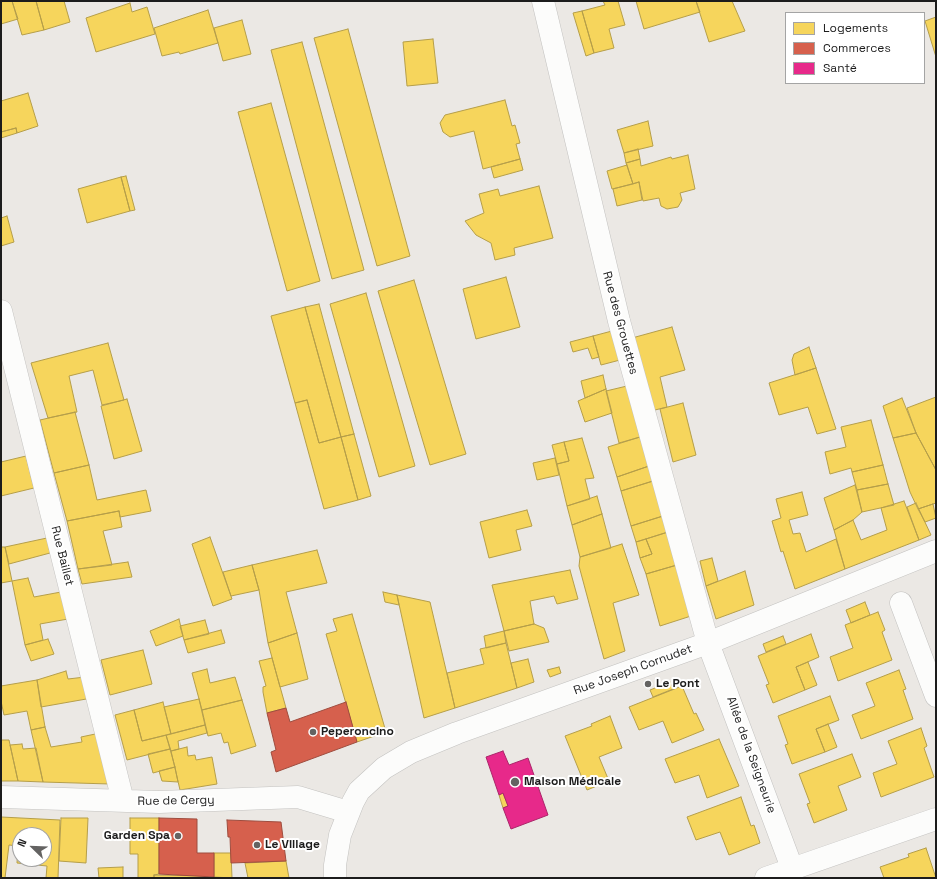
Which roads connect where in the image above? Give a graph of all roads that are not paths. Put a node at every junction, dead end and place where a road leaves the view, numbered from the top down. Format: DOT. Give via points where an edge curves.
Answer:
graph roads {
  1 [pos="543,1"];
  2 [pos="1,311"];
  3 [pos="936,551"];
  4 [pos="901,603"];
  5 [pos="708,643"];
  6 [pos="936,696"];
  7 [pos="1,797"];
  8 [pos="123,801"];
  9 [pos="348,812"];
  10 [pos="936,819"];
  11 [pos="792,868"];
  12 [pos="334,878"];
  13 [pos="766,878"];
  1 -- 5 [label="street, Rue des Grouettes" via="619,321"];
  2 -- 8 [label="street, Rue Baillet"];
  3 -- 5 [label="street, Rue Joseph Cornudet"];
  4 -- 6 [label="street"];
  5 -- 9 [label="street, Rue Joseph Cornudet" via="411,752 384,768 369,781 359,791"];
  5 -- 11 [label="street, Allée de la Seigneurie"];
  7 -- 8 [label="street, Rue de Cergy"];
  8 -- 9 [label="street, Rue de Cergy" via="298,797"];
  9 -- 12 [label="street, Rue Joseph Cornudet" via="337,848"];
  10 -- 11 [label="street"];
  11 -- 13 [label="street"];
}
